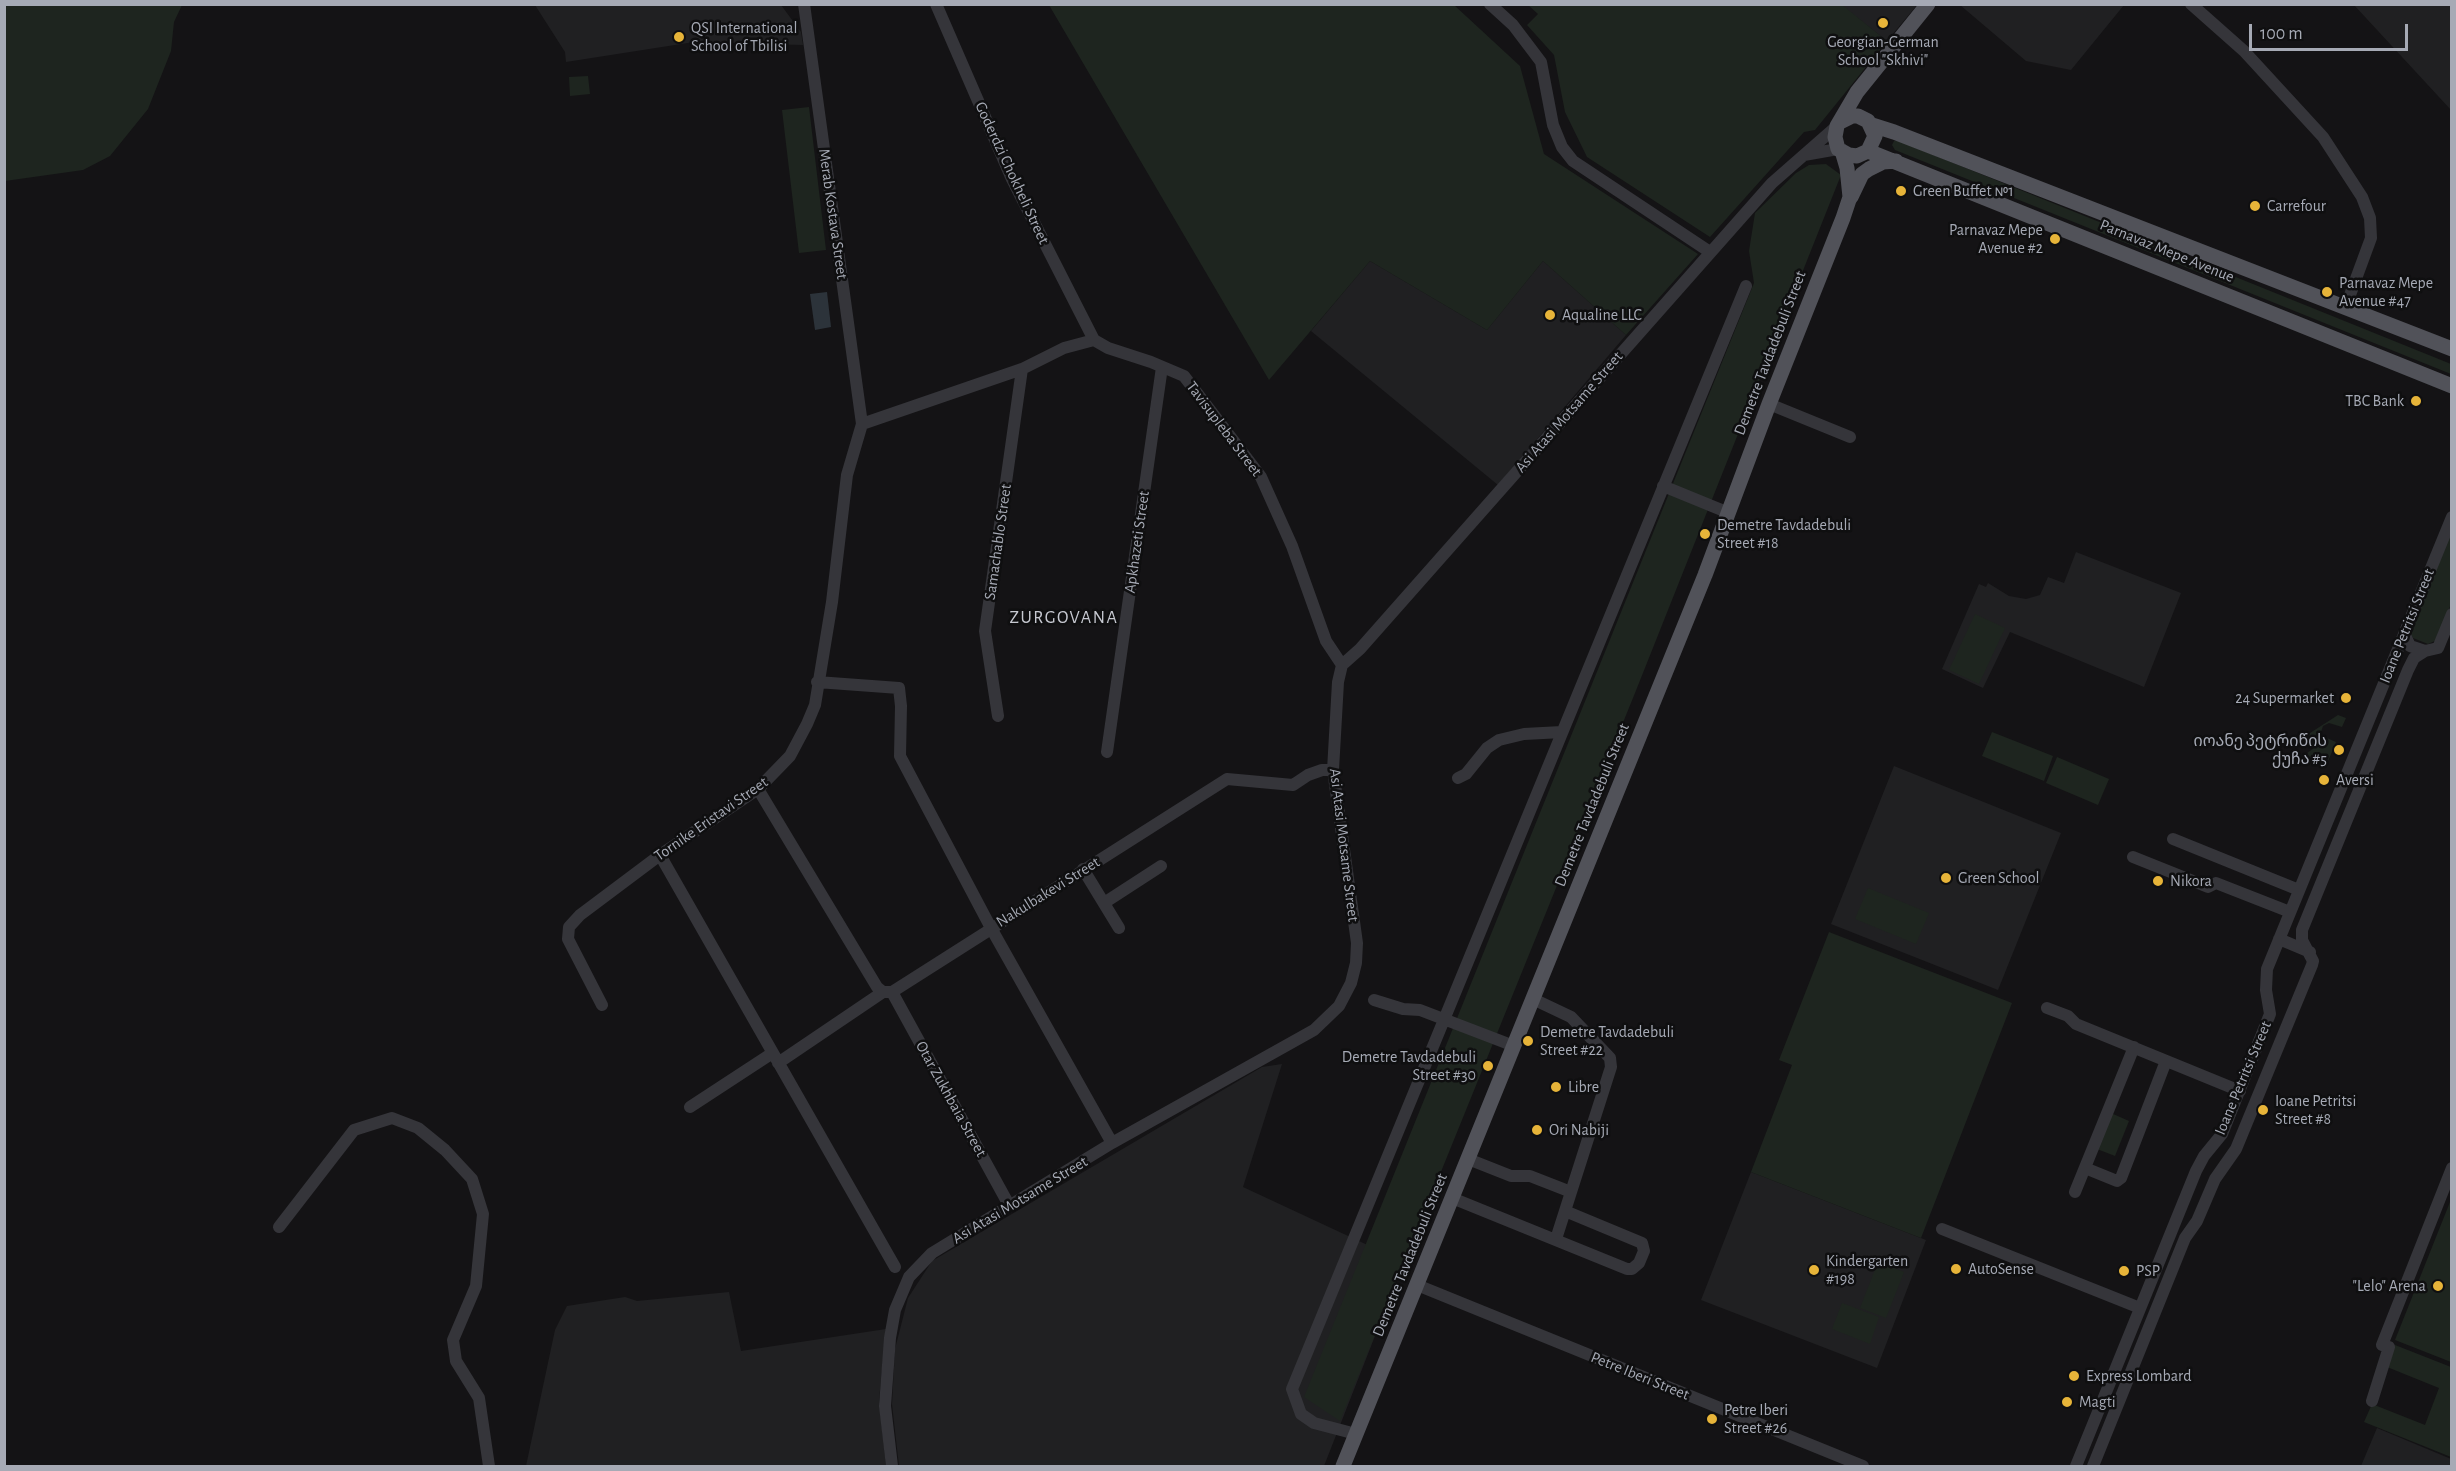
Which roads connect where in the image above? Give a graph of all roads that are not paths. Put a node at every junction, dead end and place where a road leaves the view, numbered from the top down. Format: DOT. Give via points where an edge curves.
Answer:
graph roads {
  1 [pos="804,4"];
  2 [pos="936,4"];
  3 [pos="1490,4"];
  4 [pos="1928,4"];
  5 [pos="2191,4"];
  6 [pos="1857,92"];
  7 [pos="1868,121"];
  8 [pos="1839,124"];
  9 [pos="1840,150"];
  10 [pos="1866,152"];
  11 [pos="1803,155"];
  12 [pos="1896,161"];
  13 [pos="1862,174"];
  14 [pos="1850,197"];
  15 [pos="1710,252"];
  16 [pos="1746,286"];
  17 [pos="2350,310"];
  18 [pos="1094,340"];
  19 [pos="2451,349"];
  20 [pos="1162,367"];
  21 [pos="1022,369"];
  22 [pos="2451,386"];
  23 [pos="1769,404"];
  24 [pos="862,424"];
  25 [pos="1850,437"];
  26 [pos="1663,486"];
  27 [pos="1729,513"];
  28 [pos="2451,517"];
  29 [pos="2451,615"];
  30 [pos="2404,633"];
  31 [pos="2425,651"];
  32 [pos="1342,665"];
  33 [pos="818,682"];
  34 [pos="998,716"];
  35 [pos="1562,732"];
  36 [pos="1107,752"];
  37 [pos="1333,770"];
  38 [pos="1458,778"];
  39 [pos="758,789"];
  40 [pos="2326,824"];
  41 [pos="2342,831"];
  42 [pos="2173,839"];
  43 [pos="660,855"];
  44 [pos="2133,857"];
  45 [pos="1161,866"];
  46 [pos="1083,869"];
  47 [pos="2299,890"];
  48 [pos="1104,903"];
  49 [pos="2288,918"];
  50 [pos="991,928"];
  51 [pos="1119,928"];
  52 [pos="2302,930"];
  53 [pos="2279,939"];
  54 [pos="2310,952"];
  55 [pos="887,992"];
  56 [pos="1533,999"];
  57 [pos="1374,1000"];
  58 [pos="602,1005"];
  59 [pos="2047,1008"];
  60 [pos="1444,1019"];
  61 [pos="1514,1046"];
  62 [pos="2134,1047"];
  63 [pos="775,1058"];
  64 [pos="2166,1061"];
  65 [pos="2240,1091"];
  66 [pos="690,1107"];
  67 [pos="1112,1143"];
  68 [pos="2204,1156"];
  69 [pos="1468,1159"];
  70 [pos="2225,1164"];
  71 [pos="2085,1168"];
  72 [pos="2451,1168"];
  73 [pos="2196,1171"];
  74 [pos="2215,1179"];
  75 [pos="1571,1192"];
  76 [pos="2075,1192"];
  77 [pos="1452,1198"];
  78 [pos="1009,1205"];
  79 [pos="1565,1211"];
  80 [pos="2179,1212"];
  81 [pos="2197,1221"];
  82 [pos="279,1227"];
  83 [pos="1942,1229"];
  84 [pos="2171,1232"];
  85 [pos="2185,1238"];
  86 [pos="1556,1239"];
  87 [pos="895,1267"];
  88 [pos="1417,1285"];
  89 [pos="2140,1308"];
  90 [pos="2130,1331"];
  91 [pos="2145,1337"];
  92 [pos="2372,1401"];
  93 [pos="1356,1434"];
  94 [pos="489,1467"];
  95 [pos="892,1467"];
  96 [pos="1343,1467"];
  97 [pos="1863,1467"];
  98 [pos="2076,1467"];
  99 [pos="2093,1467"];
  1 -- 24 [label="street, Merab Kostava Street"];
  2 -- 18 [label="street, Goderdzi Chokheli Street" via="1012,179"];
  3 -- 15 [label="street" via="1513,25 1541,62 1553,125 1573,161"];
  4 -- 6 [label="main road"];
  5 -- 17 [label="street" via="2244,51 2323,137 2362,197 2370,218 2371,238 2350,295"];
  6 -- 7 [label="main road"];
  6 -- 8 [label="main road"];
  7 -- 8 [label="main road" via="1852,116"];
  7 -- 10 [label="main road" via="1875,136"];
  7 -- 17 [label="main road, Parnavaz Mepe Avenue"];
  8 -- 9 [label="main road" via="1835,137"];
  8 -- 11 [label="street, Asi Atasi Motsame Street"];
  9 -- 10 [label="main road" via="1857,156"];
  9 -- 11 [label="street"];
  9 -- 14 [label="main road, Demetre Tavdadebuli Street" via="1847,168"];
  10 -- 12 [label="main road, Parnavaz Mepe Avenue"];
  10 -- 13 [label="main road"];
  11 -- 15 [label="street, Asi Atasi Motsame Street"];
  12 -- 13 [label="main road" via="1883,162"];
  12 -- 22 [label="main road, Parnavaz Mepe Avenue"];
  13 -- 14 [label="main road"];
  14 -- 23 [label="main road, Demetre Tavdadebuli Street"];
  15 -- 32 [label="street, Asi Atasi Motsame Street"];
  16 -- 26 [label="street"];
  17 -- 19 [label="main road, Parnavaz Mepe Avenue"];
  18 -- 20 [label="street, Tavisupleba Street"];
  18 -- 21 [label="street" via="1064,348"];
  20 -- 32 [label="street, Tavisupleba Street" via="1184,376 1261,477 1292,546 1326,640"];
  20 -- 36 [label="street, Apkhazeti Street"];
  21 -- 24 [label="street"];
  21 -- 34 [label="street, Samachablo Street" via="985,631"];
  23 -- 25 [label="street"];
  23 -- 27 [label="main road, Demetre Tavdadebuli Street"];
  24 -- 33 [label="street, Tornike Eristavi Street" via="847,475"];
  26 -- 27 [label="street"];
  26 -- 35 [label="street"];
  27 -- 56 [label="main road, Demetre Tavdadebuli Street"];
  28 -- 30 [label="street, Ioane Petritsi Street"];
  29 -- 31 [label="street, Ioane Petritsi Street" via="2438,648"];
  30 -- 31 [label="street" via="2410,646"];
  30 -- 40 [label="street, Ioane Petritsi Street"];
  31 -- 41 [label="street, Ioane Petritsi Street" via="2414,658 2408,670"];
  32 -- 37 [label="street, Asi Atasi Motsame Street"];
  33 -- 39 [label="street, Tornike Eristavi Street" via="807,724 790,756"];
  33 -- 50 [label="street" via="899,688 900,756"];
  35 -- 38 [label="street" via="1499,740"];
  35 -- 60 [label="street"];
  37 -- 46 [label="street, Nakulbakevi Street" via="1308,775 1293,785 1227,779"];
  37 -- 67 [label="street, Asi Atasi Motsame Street" via="1357,943 1351,984 1339,1006 1314,1030"];
  39 -- 43 [label="street, Tornike Eristavi Street"];
  39 -- 55 [label="street, Otar Zukhbaia Street" via="877,987"];
  40 -- 41 [label="street"];
  40 -- 47 [label="street, Ioane Petritsi Street"];
  41 -- 52 [label="street, Ioane Petritsi Street"];
  42 -- 47 [label="street"];
  43 -- 58 [label="street, Tornike Eristavi Street" via="569,927 568,939"];
  43 -- 63 [label="street"];
  44 -- 49 [label="street" via="2208,887 2216,883"];
  45 -- 48 [label="street"];
  46 -- 48 [label="street"];
  46 -- 50 [label="street, Nakulbakevi Street"];
  47 -- 49 [label="street, Ioane Petritsi Street"];
  48 -- 51 [label="street"];
  49 -- 52 [label="street"];
  49 -- 53 [label="street, Ioane Petritsi Street"];
  50 -- 55 [label="street, Nakulbakevi Street"];
  50 -- 67 [label="street"];
  52 -- 54 [label="street, Ioane Petritsi Street" via="2302,940"];
  53 -- 54 [label="street"];
  53 -- 65 [label="street, Ioane Petritsi Street" via="2267,969 2270,1014"];
  54 -- 70 [label="street, Ioane Petritsi Street" via="2310,972 2236,1149"];
  55 -- 63 [label="street, Nakulbakevi Street"];
  55 -- 78 [label="street, Otar Zukhbaia Street"];
  56 -- 61 [label="main road, Demetre Tavdadebuli Street"];
  56 -- 75 [label="street" via="1571,1017 1610,1058 1611,1067"];
  57 -- 60 [label="street" via="1403,1009 1415,1008"];
  59 -- 62 [label="street"];
  60 -- 61 [label="street"];
  60 -- 93 [label="street" via="1292,1389 1302,1414 1314,1422"];
  61 -- 69 [label="main road, Demetre Tavdadebuli Street"];
  62 -- 64 [label="street"];
  62 -- 71 [label="street"];
  63 -- 66 [label="street, Nakulbakevi Street"];
  63 -- 87 [label="street"];
  64 -- 65 [label="street"];
  64 -- 71 [label="street" via="2121,1178 2117,1181"];
  65 -- 68 [label="street, Ioane Petritsi Street" via="2222,1134"];
  67 -- 78 [label="street, Asi Atasi Motsame Street"];
  68 -- 70 [label="street" via="2218,1165"];
  68 -- 73 [label="street, Ioane Petritsi Street"];
  69 -- 75 [label="street" via="1511,1176 1530,1176"];
  69 -- 77 [label="main road, Demetre Tavdadebuli Street"];
  70 -- 74 [label="street, Ioane Petritsi Street"];
  71 -- 76 [label="street"];
  72 -- 92 [label="street" via="2382,1345 2389,1347"];
  73 -- 74 [label="street" via="2206,1166 2214,1170"];
  73 -- 80 [label="street, Ioane Petritsi Street"];
  74 -- 81 [label="street, Ioane Petritsi Street"];
  75 -- 79 [label="street"];
  77 -- 86 [label="street"];
  77 -- 88 [label="main road, Demetre Tavdadebuli Street"];
  78 -- 95 [label="street, Asi Atasi Motsame Street" via="932,1253 909,1277 895,1310 890,1338 886,1394"];
  79 -- 86 [label="street"];
  79 -- 86 [label="street" via="1639,1242 1644,1251 1636,1266 1627,1269"];
  80 -- 81 [label="street" via="2181,1220 2191,1224"];
  80 -- 84 [label="street, Ioane Petritsi Street"];
  81 -- 85 [label="street, Ioane Petritsi Street"];
  82 -- 94 [label="street" via="354,1130 392,1119 418,1128 472,1179 483,1214 476,1286 453,1340 456,1361 479,1398"];
  83 -- 89 [label="street"];
  84 -- 85 [label="street" via="2179,1225 2185,1227"];
  84 -- 89 [label="street, Ioane Petritsi Street"];
  85 -- 91 [label="street, Ioane Petritsi Street"];
  88 -- 93 [label="main road, Demetre Tavdadebuli Street"];
  88 -- 97 [label="street, Petre Iberi Street"];
  89 -- 90 [label="street, Ioane Petritsi Street"];
  90 -- 91 [label="street"];
  90 -- 98 [label="street, Ioane Petritsi Street"];
  91 -- 99 [label="street, Ioane Petritsi Street"];
  93 -- 96 [label="main road, Demetre Tavdadebuli Street"];
}
